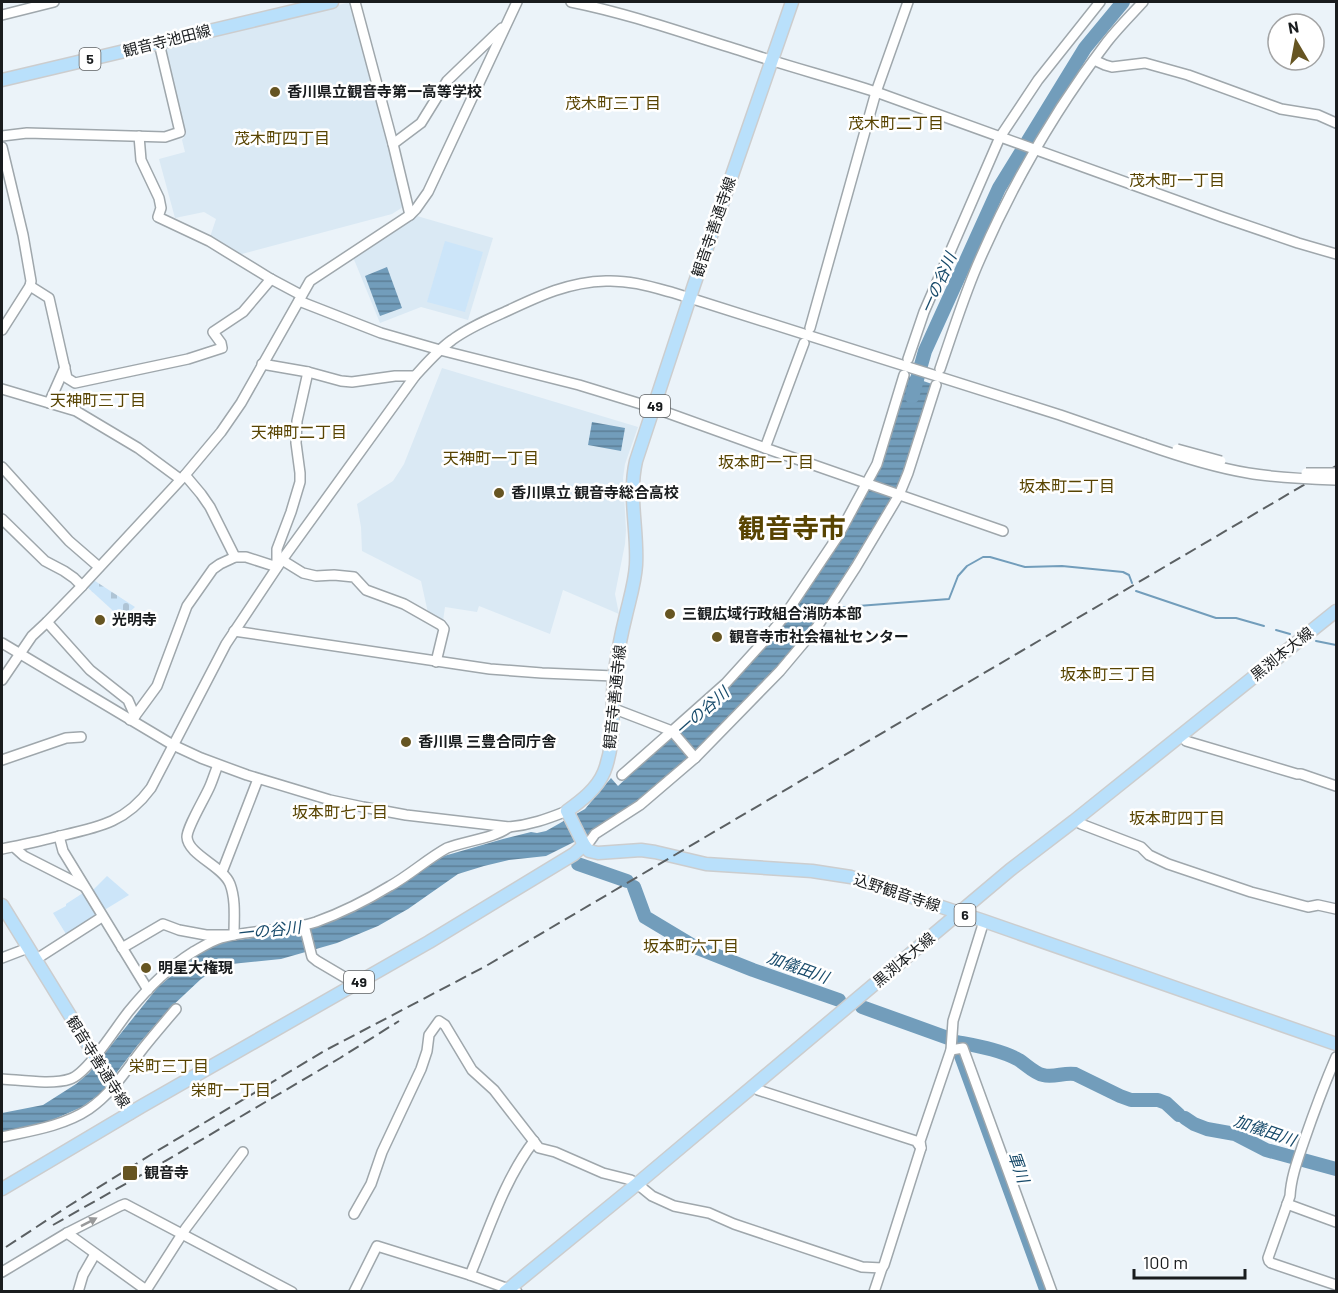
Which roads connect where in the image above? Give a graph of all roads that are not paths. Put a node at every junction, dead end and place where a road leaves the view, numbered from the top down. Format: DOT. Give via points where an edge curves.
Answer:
graph roads {
  1 [pos="54,2"];
  2 [pos="332,2"];
  3 [pos="355,2"];
  4 [pos="517,2"];
  5 [pos="571,2"];
  6 [pos="792,2"];
  7 [pos="908,2"];
  8 [pos="1100,2"];
  9 [pos="1143,2"];
  10 [pos="2,15"];
  11 [pos="506,24"];
  12 [pos="159,43"];
  13 [pos="1094,60"];
  14 [pos="771,61"];
  15 [pos="2,80"];
  16 [pos="876,92"];
  17 [pos="1336,123"];
  18 [pos="2,136"];
  19 [pos="139,136"];
  20 [pos="1000,137"];
  21 [pos="393,144"];
  22 [pos="2,147"];
  23 [pos="1034,150"];
  24 [pos="410,215"];
  25 [pos="1336,254"];
  26 [pos="271,279"];
  27 [pos="30,286"];
  28 [pos="300,298"];
  29 [pos="689,298"];
  30 [pos="810,328"];
  31 [pos="2,330"];
  32 [pos="804,343"];
  33 [pos="440,350"];
  34 [pos="262,364"];
  35 [pos="65,367"];
  36 [pos="906,367"];
  37 [pos="308,372"];
  38 [pos="415,376"];
  39 [pos="938,376"];
  40 [pos="2,389"];
  41 [pos="49,403"];
  42 [pos="654,408"];
  43 [pos="1145,441"];
  44 [pos="765,448"];
  45 [pos="2,467"];
  46 [pos="1336,474"];
  47 [pos="182,477"];
  48 [pos="1336,480"];
  49 [pos="866,484"];
  50 [pos="899,495"];
  51 [pos="2,519"];
  52 [pos="1003,531"];
  53 [pos="235,557"];
  54 [pos="280,564"];
  55 [pos="99,567"];
  56 [pos="82,586"];
  57 [pos="1336,611"];
  58 [pos="47,622"];
  59 [pos="234,632"];
  60 [pos="2,643"];
  61 [pos="19,654"];
  62 [pos="435,662"];
  63 [pos="614,676"];
  64 [pos="2,680"];
  65 [pos="612,708"];
  66 [pos="133,718"];
  67 [pos="672,731"];
  68 [pos="81,737"];
  69 [pos="1186,741"];
  70 [pos="173,745"];
  71 [pos="695,758"];
  72 [pos="2,760"];
  73 [pos="218,765"];
  74 [pos="622,775"];
  75 [pos="258,779"];
  76 [pos="1336,786"];
  77 [pos="568,814"];
  78 [pos="1082,824"];
  79 [pos="509,827"];
  80 [pos="59,836"];
  81 [pos="582,843"];
  82 [pos="14,847"];
  83 [pos="2,849"];
  84 [pos="222,872"];
  85 [pos="83,886"];
  86 [pos="2,905"];
  87 [pos="1336,909"];
  88 [pos="959,914"];
  89 [pos="102,917"];
  90 [pos="984,921"];
  91 [pos="304,925"];
  92 [pos="234,935"];
  93 [pos="28,948"];
  94 [pos="122,948"];
  95 [pos="2,958"];
  96 [pos="35,960"];
  97 [pos="356,984"];
  98 [pos="148,990"];
  99 [pos="176,1009"];
  100 [pos="1336,1044"];
  101 [pos="951,1050"];
  102 [pos="1336,1057"];
  103 [pos="95,1058"];
  104 [pos="2,1079"];
  105 [pos="113,1087"];
  106 [pos="758,1090"];
  107 [pos="130,1113"];
  108 [pos="2,1137"];
  109 [pos="534,1141"];
  110 [pos="921,1148"];
  111 [pos="243,1152"];
  112 [pos="631,1180"];
  113 [pos="641,1187"];
  114 [pos="2,1189"];
  115 [pos="1287,1204"];
  116 [pos="354,1214"];
  117 [pos="1336,1222"];
  118 [pos="67,1233"];
  119 [pos="182,1234"];
  120 [pos="95,1254"];
  121 [pos="882,1268"];
  122 [pos="2,1272"];
  123 [pos="470,1275"];
  124 [pos="1336,1285"];
  125 [pos="145,1291"];
  126 [pos="510,1291"];
  127 [pos="78,1292"];
  128 [pos="292,1292"];
  129 [pos="354,1292"];
  130 [pos="874,1292"];
  131 [pos="1052,1292"];
  1 -- 10 [label="street"];
  2 -- 12 [label="main road, 観音寺池田線 / 5"];
  3 -- 21 [label="street"];
  4 -- 11 [label="street"];
  5 -- 14 [label="street" via="657,24"];
  6 -- 14 [label="main road, 観音寺善通寺線 / 49"];
  7 -- 16 [label="street"];
  8 -- 20 [label="street" via="1038,80"];
  9 -- 13 [label="street"];
  11 -- 21 [label="street" via="447,81 421,123"];
  11 -- 24 [label="street" via="428,192"];
  12 -- 15 [label="main road, 観音寺池田線 / 5"];
  12 -- 19 [label="street" via="180,132 165,137"];
  13 -- 17 [label="street" via="1112,67 1144,63 1281,109 1317,115"];
  13 -- 23 [label="street"];
  14 -- 16 [label="street"];
  14 -- 29 [label="main road, 観音寺善通寺線 / 49"];
  16 -- 20 [label="street"];
  16 -- 30 [label="street"];
  18 -- 19 [label="street"];
  19 -- 26 [label="street" via="141,160 159,198 158,217 209,241"];
  20 -- 23 [label="street"];
  20 -- 36 [label="street" via="924,312"];
  21 -- 24 [label="street"];
  22 -- 27 [label="street" via="23,235"];
  23 -- 25 [label="street"];
  23 -- 39 [label="street" via="977,266"];
  24 -- 28 [label="street" via="310,281"];
  26 -- 28 [label="street"];
  26 -- 35 [label="street" via="243,312 213,332 222,348 188,359 75,382 67,378"];
  27 -- 31 [label="street"];
  27 -- 35 [label="street" via="49,298"];
  28 -- 33 [label="street" via="381,333"];
  28 -- 34 [label="street"];
  29 -- 33 [label="street" via="625,281 577,283 488,319"];
  29 -- 36 [label="street"];
  29 -- 42 [label="main road, 観音寺善通寺線 / 49"];
  32 -- 44 [label="street"];
  33 -- 38 [label="street"];
  33 -- 42 [label="street"];
  34 -- 37 [label="street"];
  34 -- 47 [label="street" via="221,432"];
  35 -- 41 [label="street"];
  36 -- 39 [label="street"];
  36 -- 49 [label="street" via="877,464"];
  37 -- 38 [label="street" via="352,382"];
  37 -- 54 [label="street" via="297,421 300,482 277,549"];
  38 -- 54 [label="street"];
  39 -- 43 [label="street"];
  39 -- 50 [label="street"];
  40 -- 41 [label="street"];
  41 -- 47 [label="street" via="76,411"];
  42 -- 44 [label="street"];
  42 -- 63 [label="main road, 観音寺善通寺線 / 49" via="634,473 636,568"];
  43 -- 46 [label="street, bridge" via="1228,463"];
  43 -- 48 [label="street, bridge" via="1195,461 1248,473"];
  44 -- 49 [label="street"];
  45 -- 55 [label="street" via="69,541"];
  47 -- 53 [label="street" via="210,507"];
  47 -- 55 [label="street"];
  49 -- 50 [label="street"];
  49 -- 67 [label="street" via="838,536 783,618 726,682"];
  50 -- 52 [label="street"];
  50 -- 71 [label="street" via="816,627 780,671"];
  51 -- 56 [label="street" via="45,561"];
  53 -- 54 [label="street"];
  53 -- 66 [label="street" via="213,569 187,606 157,686"];
  54 -- 59 [label="street"];
  54 -- 62 [label="street" via="316,576 354,577 366,590 404,604 441,625 444,629"];
  55 -- 56 [label="street"];
  56 -- 58 [label="street"];
  57 -- 88 [label="main road, 黒渕本大線"];
  58 -- 61 [label="street"];
  58 -- 66 [label="street" via="90,670 128,700"];
  59 -- 62 [label="street"];
  59 -- 70 [label="street"];
  60 -- 61 [label="street"];
  61 -- 64 [label="street"];
  61 -- 66 [label="street"];
  62 -- 63 [label="street"];
  63 -- 65 [label="main road, 観音寺善通寺線 / 49"];
  65 -- 67 [label="street"];
  65 -- 77 [label="main road, 観音寺善通寺線 / 49" via="612,736 603,774"];
  66 -- 70 [label="street"];
  67 -- 71 [label="street"];
  67 -- 74 [label="street"];
  68 -- 72 [label="street" via="66,738"];
  69 -- 76 [label="street"];
  70 -- 73 [label="street"];
  70 -- 80 [label="street" via="152,788 134,807 100,827"];
  71 -- 81 [label="street" via="640,805"];
  73 -- 75 [label="street"];
  73 -- 84 [label="street" via="187,834 188,844"];
  75 -- 79 [label="street" via="363,807"];
  75 -- 84 [label="street"];
  77 -- 79 [label="street"];
  77 -- 81 [label="main road"];
  78 -- 87 [label="street" via="1141,847 1168,864 1251,892 1308,907 1318,904"];
  79 -- 91 [label="street" via="447,848 363,901"];
  80 -- 82 [label="street"];
  80 -- 85 [label="street"];
  81 -- 88 [label="main road, 込野観音寺線 / 6" via="589,851 598,853 648,851 706,864 829,872"];
  81 -- 97 [label="main road, 観音寺善通寺線 / 49" via="574,854"];
  82 -- 83 [label="street"];
  82 -- 85 [label="street"];
  84 -- 92 [label="street" via="230,883 235,907"];
  85 -- 89 [label="street"];
  86 -- 93 [label="main road, 観音寺善通寺線"];
  88 -- 90 [label="main road, 込野観音寺線 / 6"];
  88 -- 126 [label="main road, 黒渕本大線"];
  89 -- 94 [label="street"];
  89 -- 96 [label="street"];
  90 -- 100 [label="main road, 込野観音寺線 / 6"];
  90 -- 101 [label="street" via="953,1022"];
  91 -- 92 [label="street"];
  91 -- 97 [label="street" via="312,957"];
  92 -- 94 [label="street" via="206,935 163,924"];
  92 -- 98 [label="street" via="219,938 190,954"];
  93 -- 95 [label="street"];
  93 -- 96 [label="main road, 観音寺善通寺線"];
  94 -- 98 [label="street"];
  96 -- 103 [label="main road, 観音寺善通寺線"];
  97 -- 107 [label="main road, 観音寺善通寺線 / 49"];
  98 -- 103 [label="street"];
  99 -- 105 [label="street"];
  101 -- 110 [label="street" via="920,1141"];
  101 -- 131 [label="street" via="963,1048"];
  102 -- 115 [label="street" via="1318,1098"];
  103 -- 104 [label="street" via="71,1079"];
  103 -- 105 [label="main road, 観音寺善通寺線"];
  105 -- 107 [label="main road, 観音寺善通寺線"];
  105 -- 108 [label="street" via="88,1110"];
  106 -- 110 [label="street" via="916,1141"];
  107 -- 114 [label="main road"];
  109 -- 112 [label="street" via="539,1148"];
  109 -- 116 [label="street" via="494,1090 472,1070 440,1021 429,1035 422,1069"];
  109 -- 123 [label="street" via="512,1175"];
  110 -- 121 [label="street"];
  111 -- 119 [label="street"];
  113 -- 121 [label="street" via="674,1206 709,1214 862,1267"];
  115 -- 117 [label="street"];
  115 -- 124 [label="street" via="1269,1261"];
  118 -- 119 [label="street, one-way" via="125,1204"];
  118 -- 120 [label="street"];
  118 -- 122 [label="street"];
  119 -- 125 [label="street"];
  119 -- 128 [label="street"];
  120 -- 125 [label="street"];
  120 -- 127 [label="street"];
  121 -- 130 [label="street"];
  123 -- 126 [label="street"];
  123 -- 129 [label="street" via="377,1246"];
}
